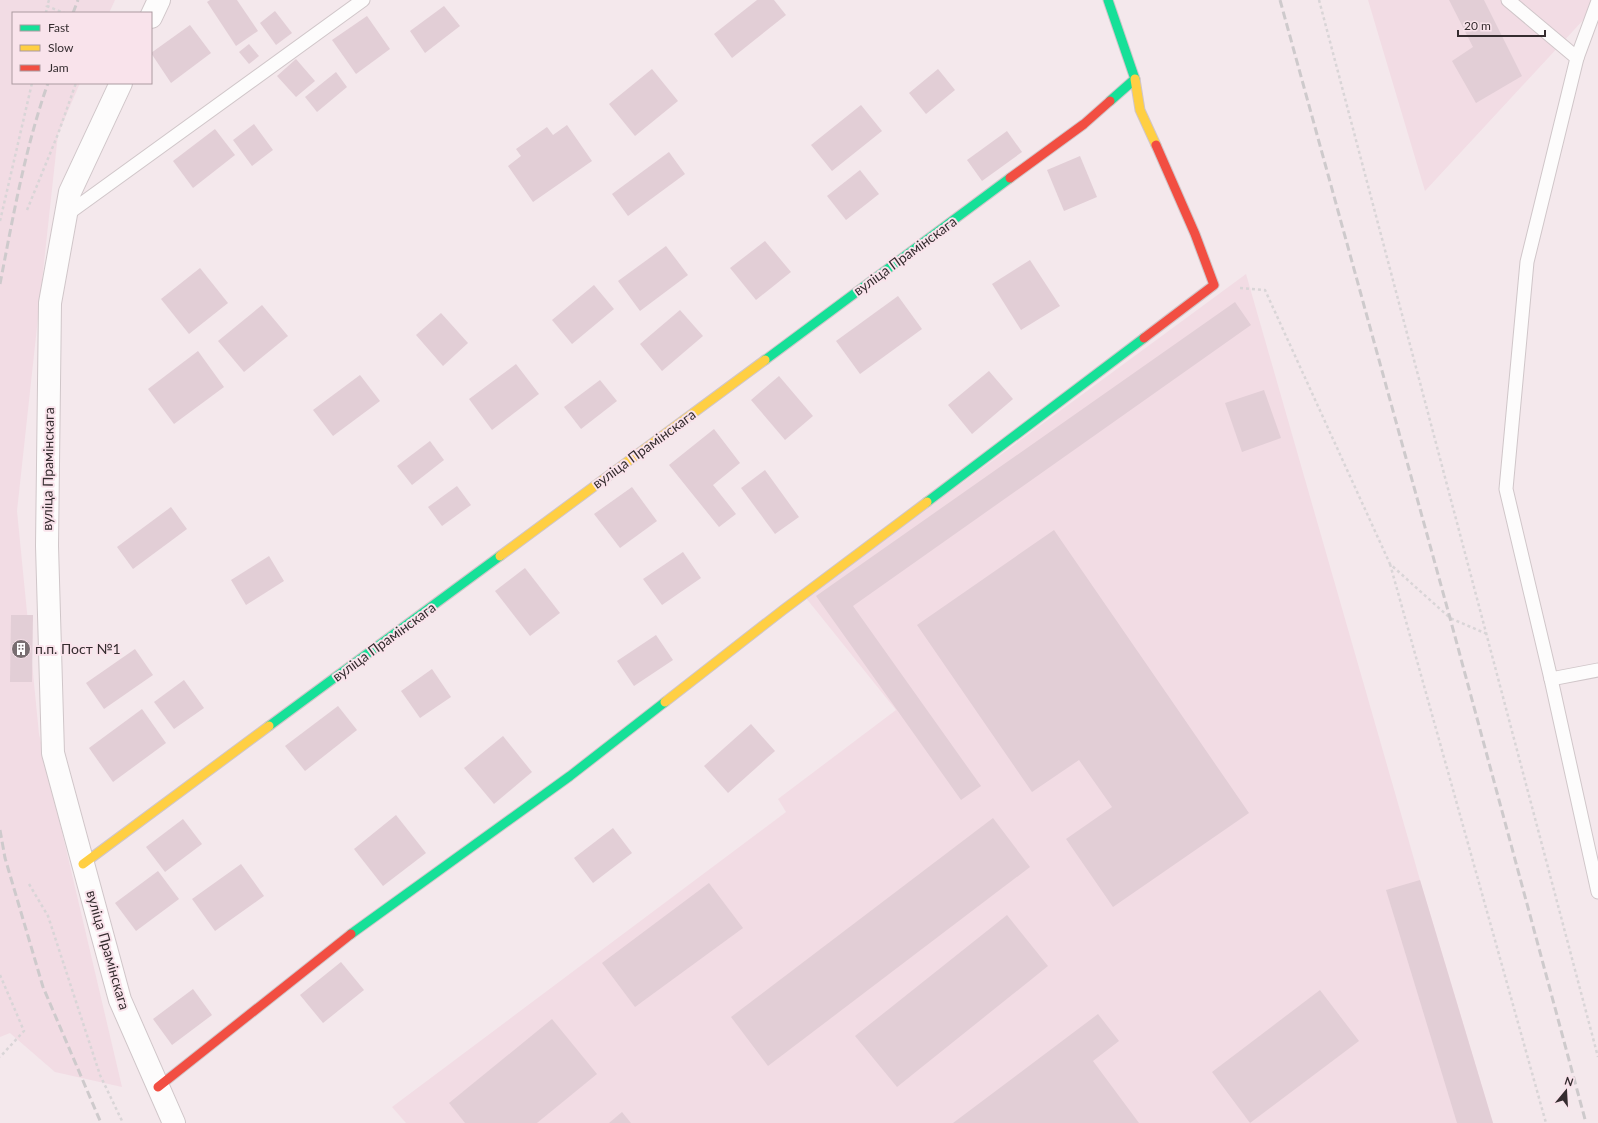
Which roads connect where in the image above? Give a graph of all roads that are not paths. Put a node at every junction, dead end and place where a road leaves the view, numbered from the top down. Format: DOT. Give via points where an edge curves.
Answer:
graph roads {
  1 [pos="159,0"];
  2 [pos="364,0"];
  3 [pos="1108,0"];
  4 [pos="1508,0"];
  5 [pos="1598,1"];
  6 [pos="152,16"];
  7 [pos="1577,58"];
  8 [pos="1135,79"];
  9 [pos="121,84"];
  10 [pos="66,215"];
  11 [pos="1598,670"];
  12 [pos="1551,678"];
  13 [pos="83,864"];
  14 [pos="1598,892"];
  15 [pos="158,1087"];
  16 [pos="174,1123"];
  1 -- 6 [label="street"];
  2 -- 10 [label="lane"];
  3 -- 8 [label="street"];
  4 -- 7 [label="lane"];
  5 -- 7 [label="lane"];
  7 -- 12 [label="lane" via="1527,262 1506,489"];
  8 -- 13 [label="street, вуліца Прамінскага" via="1077,129"];
  8 -- 15 [label="street" via="1140,110 1195,234 1214,285 783,610 570,776 366,922"];
  9 -- 10 [label="street, вуліца Прамінскага" via="70,192"];
  10 -- 13 [label="street, вуліца Прамінскага" via="50,303 46,546 53,753"];
  11 -- 12 [label="lane"];
  12 -- 14 [label="lane"];
  13 -- 15 [label="street, вуліца Прамінскага" via="120,1000"];
  15 -- 16 [label="street, вуліца Прамінскага"];
}
